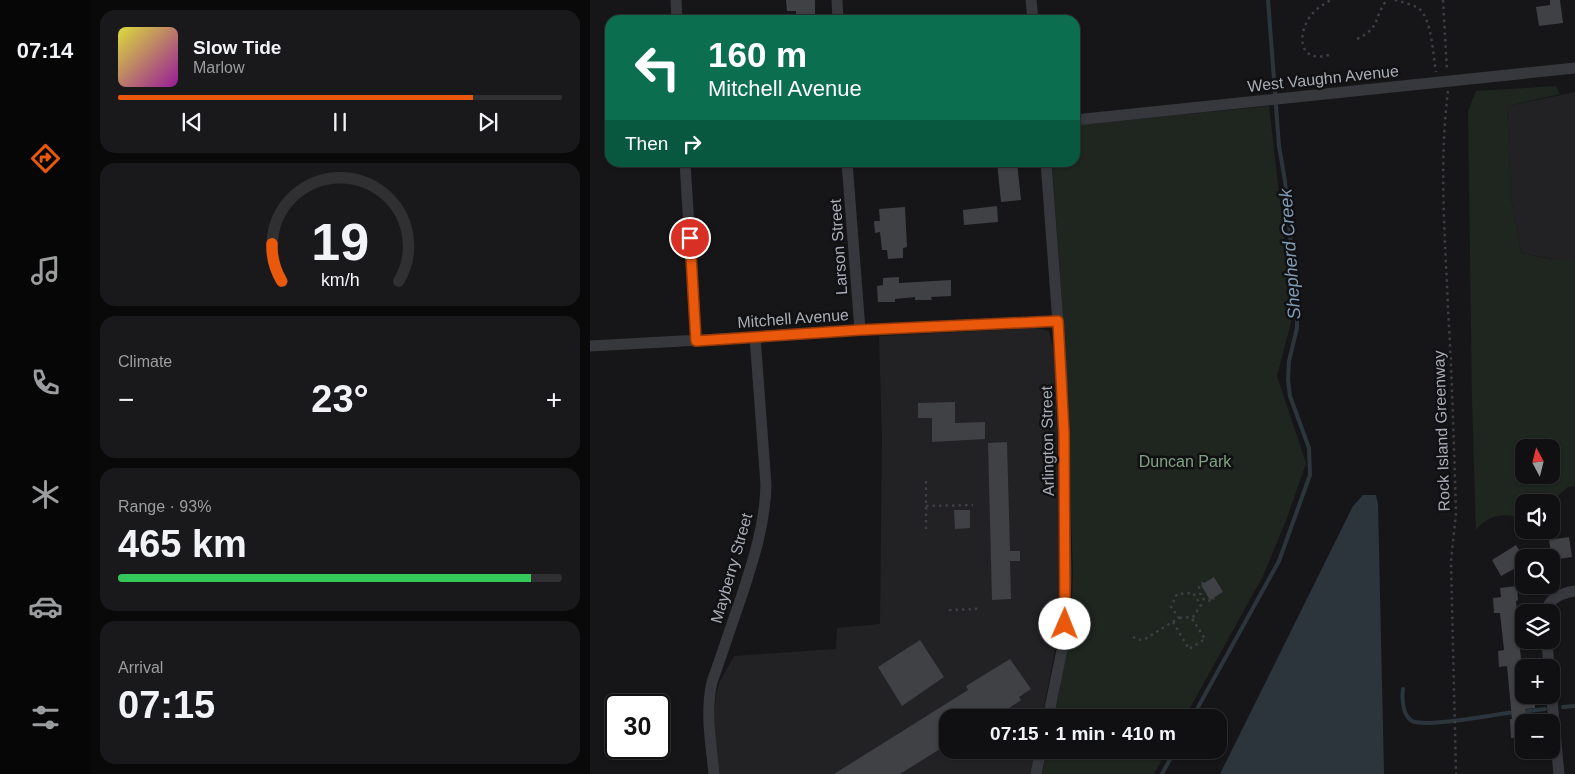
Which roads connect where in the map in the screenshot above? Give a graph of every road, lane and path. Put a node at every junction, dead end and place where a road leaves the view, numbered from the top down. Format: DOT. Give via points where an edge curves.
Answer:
graph roads {
  1 [pos="676,0"];
  2 [pos="837,0"];
  3 [pos="1030,0"];
  4 [pos="1331,0"];
  5 [pos="1387,0"];
  6 [pos="1395,0"];
  7 [pos="1443,0"];
  8 [pos="677,15"];
  9 [pos="838,15"];
  10 [pos="1032,15"];
  11 [pos="1357,39"];
  12 [pos="1329,55"];
  13 [pos="1575,68"];
  14 [pos="1436,73"];
  15 [pos="1447,74"];
  16 [pos="1449,88"];
  17 [pos="1080,119"];
  18 [pos="684,167"];
  19 [pos="848,167"];
  20 [pos="1046,167"];
  21 [pos="1058,321"];
  22 [pos="860,330"];
  23 [pos="755,338"];
  24 [pos="696,341"];
  25 [pos="590,346"];
  26 [pos="926,481"];
  27 [pos="973,505"];
  28 [pos="926,506"];
  29 [pos="926,531"];
  30 [pos="1204,584"];
  31 [pos="1575,591"];
  32 [pos="1201,596"];
  33 [pos="1213,598"];
  34 [pos="1197,599"];
  35 [pos="1551,604"];
  36 [pos="976,605"];
  37 [pos="949,610"];
  38 [pos="1191,617"];
  39 [pos="1179,618"];
  40 [pos="1173,622"];
  41 [pos="1133,637"];
  42 [pos="1552,704"];
  43 [pos="1050,709"];
  44 [pos="1039,759"];
  45 [pos="714,774"];
  46 [pos="1036,774"];
  47 [pos="1456,774"];
  48 [pos="1559,774"];
  1 -- 8 [label="street"];
  2 -- 9 [label="street"];
  3 -- 10 [label="street"];
  4 -- 12 [label="path" via="1310,16 1302,38 1307,53 1319,57"];
  5 -- 11 [label="path" via="1372,30"];
  6 -- 14 [label="path" via="1422,11 1430,32"];
  7 -- 15 [label="path"];
  13 -- 17 [label="street, West Vaughn Avenue"];
  16 -- 47 [label="path, Rock Island Greenway" via="1443,155 1456,513 1451,561"];
  18 -- 24 [label="street"];
  19 -- 22 [label="street, Larson Street"];
  20 -- 21 [label="street, Arlington Street"];
  21 -- 22 [label="street, Mitchell Avenue"];
  21 -- 43 [label="street, Arlington Street" via="1064,433 1066,612 1062,654"];
  22 -- 23 [label="street, Mitchell Avenue"];
  23 -- 24 [label="street, Mitchell Avenue"];
  23 -- 45 [label="street, Mayberry Street" via="766,503 755,554 709,696"];
  24 -- 25 [label="street, Mitchell Avenue"];
  26 -- 28 [label="path"];
  27 -- 28 [label="path"];
  28 -- 29 [label="path"];
  30 -- 32 [label="path" via="1199,587"];
  31 -- 35 [label="street" via="1564,592"];
  32 -- 33 [label="path" via="1206,601"];
  32 -- 34 [label="path"];
  34 -- 38 [label="path" via="1201,605"];
  34 -- 39 [label="path" via="1193,593 1177,594 1171,607"];
  36 -- 37 [label="path" via="976,609"];
  38 -- 39 [label="path"];
  38 -- 40 [label="path" via="1205,639 1189,649"];
  39 -- 40 [label="path"];
  40 -- 41 [label="path" via="1145,639"];
  42 -- 48 [label="street"];
  44 -- 46 [label="street"];
}
